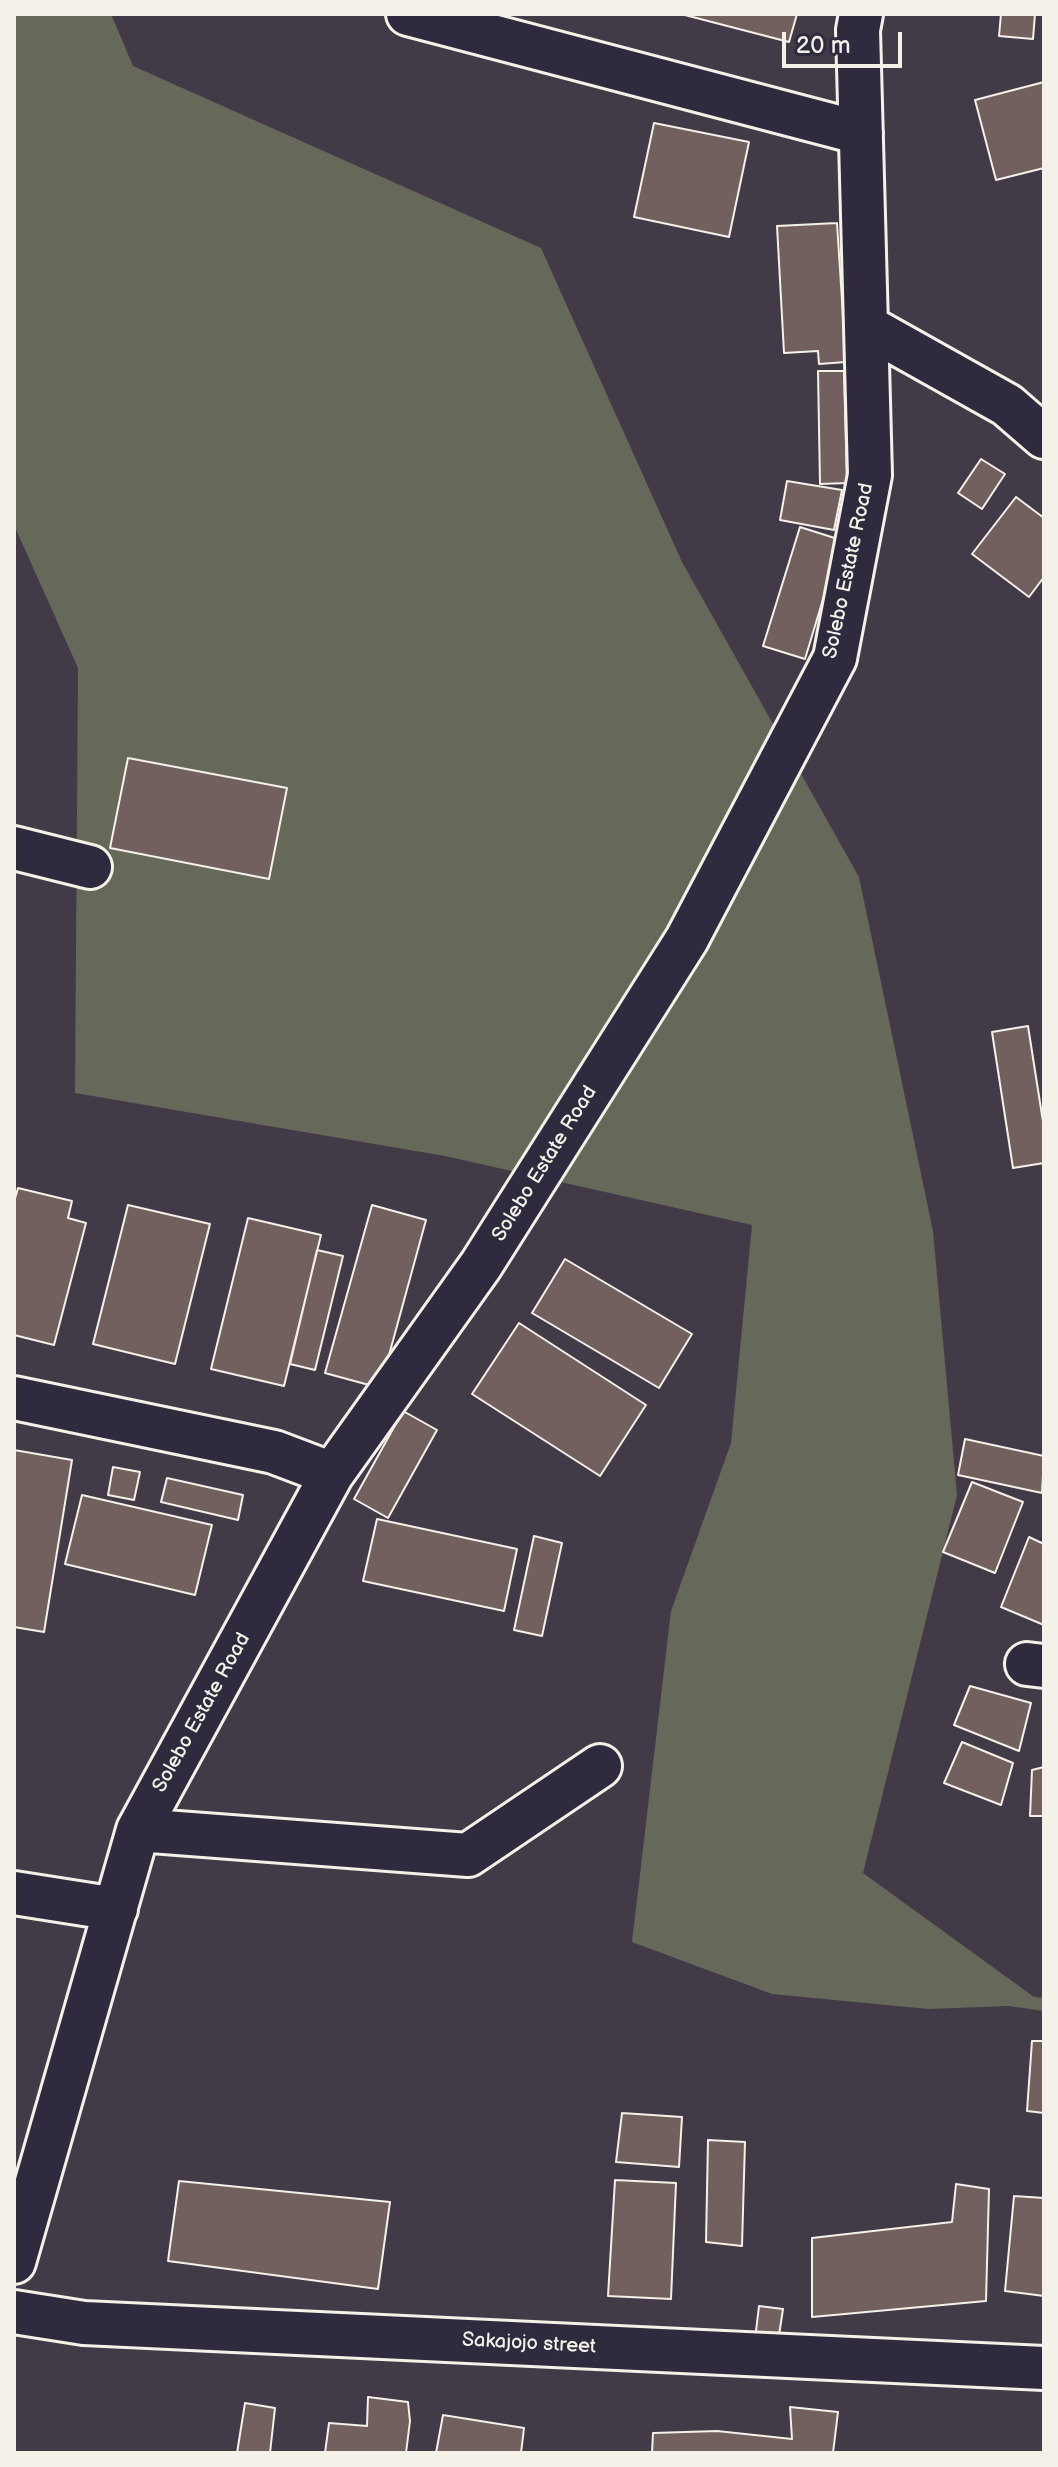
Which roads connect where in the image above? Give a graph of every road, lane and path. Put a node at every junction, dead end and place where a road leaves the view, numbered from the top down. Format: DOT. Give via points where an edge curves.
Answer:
graph roads {
  1 [pos="408,14"];
  2 [pos="861,14"];
  3 [pos="861,133"];
  4 [pos="866,326"];
  5 [pos="1044,437"];
  6 [pos="14,848"];
  7 [pos="90,867"];
  8 [pos="14,1398"];
  9 [pos="332,1474"];
  10 [pos="600,1766"];
  11 [pos="138,1830"];
  12 [pos="14,1893"];
  13 [pos="116,1909"];
  14 [pos="14,2262"];
  15 [pos="14,2312"];
  16 [pos="1044,2368"];
  1 -- 3 [label="street"];
  2 -- 3 [label="street, Solebo Estate Road"];
  3 -- 4 [label="street, Solebo Estate Road"];
  4 -- 5 [label="street" via="1007,405"];
  4 -- 9 [label="street, Solebo Estate Road" via="870,475 835,658 687,939 481,1265"];
  6 -- 7 [label="street"];
  8 -- 9 [label="street" via="274,1452"];
  9 -- 11 [label="street, Solebo Estate Road"];
  10 -- 11 [label="street" via="468,1855"];
  11 -- 13 [label="street, Solebo Estate Road"];
  12 -- 13 [label="street"];
  13 -- 14 [label="street, Solebo Estate Road"];
  15 -- 16 [label="street, Sakajojo street" via="84,2323"];
}
